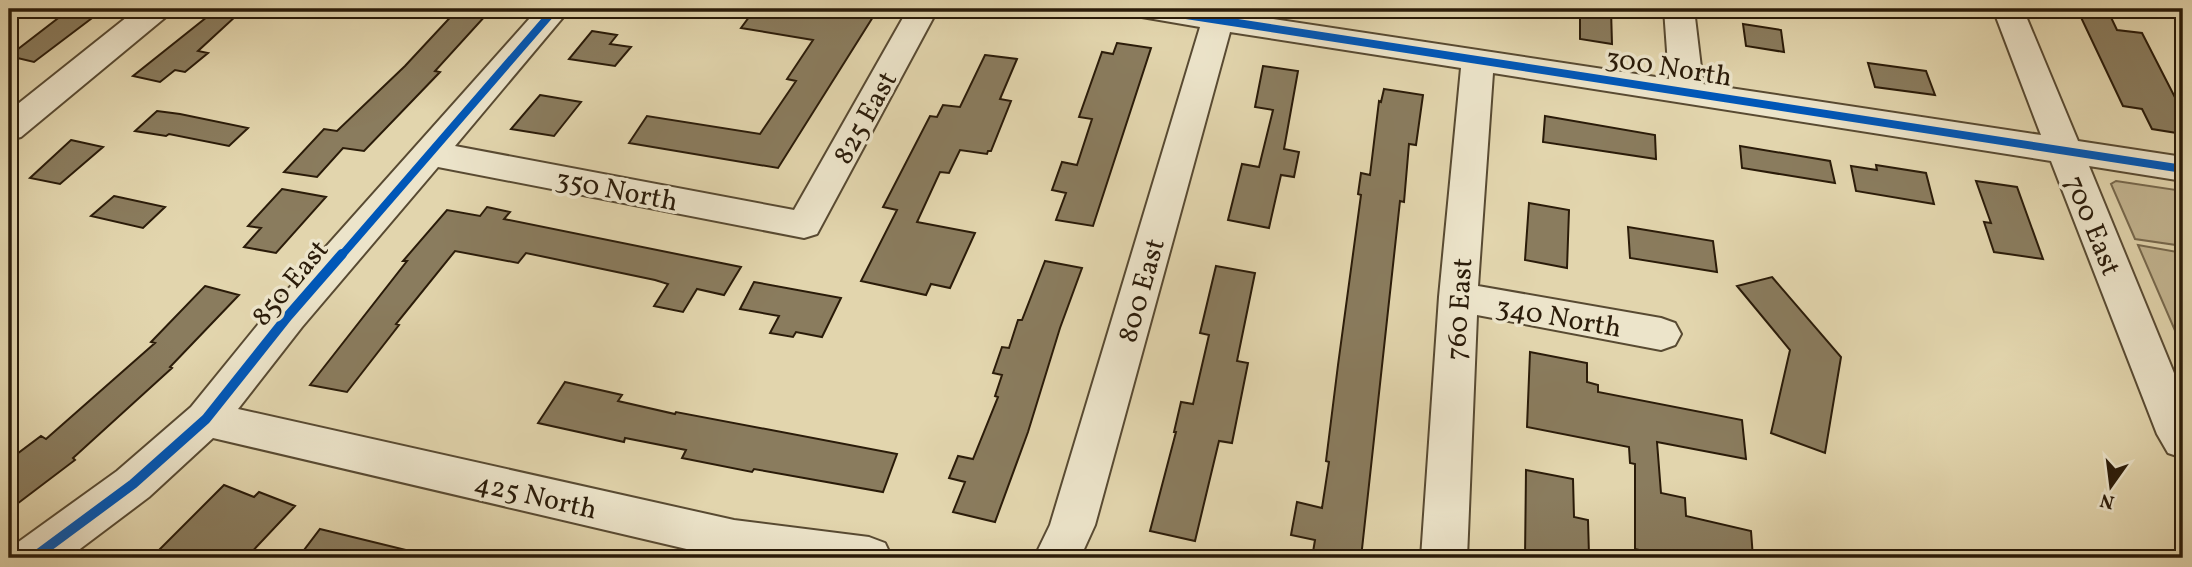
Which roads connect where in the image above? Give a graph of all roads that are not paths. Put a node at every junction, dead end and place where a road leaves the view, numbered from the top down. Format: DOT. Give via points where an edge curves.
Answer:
graph roads {
  1 [pos="156,9"];
  2 [pos="555,9"];
  3 [pos="923,9"];
  4 [pos="1147,9"];
  5 [pos="1356,9"];
  6 [pos="1679,9"];
  7 [pos="2008,9"];
  8 [pos="1218,20"];
  9 [pos="1350,40"];
  10 [pos="1478,60"];
  11 [pos="1687,92"];
  12 [pos="9,129"];
  13 [pos="2064,151"];
  14 [pos="429,153"];
  15 [pos="2183,169"];
  16 [pos="804,225"];
  17 [pos="1458,298"];
  18 [pos="1661,334"];
  19 [pos="206,419"];
  20 [pos="2183,440"];
  21 [pos="33,558"];
  22 [pos="869,558"];
  23 [pos="1057,558"];
  24 [pos="1444,558"];
  1 -- 12 [label="street"];
  2 -- 14 [label="street, 850 East"];
  3 -- 16 [label="street, 825 East"];
  4 -- 8 [label="street, 300 North"];
  5 -- 9 [label="street"];
  6 -- 11 [label="street"];
  7 -- 13 [label="street, 700 East"];
  8 -- 9 [label="street, 300 North"];
  8 -- 23 [label="street, 800 East" via="1072,525"];
  9 -- 10 [label="street, 300 North"];
  10 -- 11 [label="street, 300 North"];
  10 -- 17 [label="street, 760 East"];
  11 -- 13 [label="street, 300 North"];
  13 -- 15 [label="street, 300 North"];
  13 -- 20 [label="street, 700 East"];
  14 -- 16 [label="street, 350 North"];
  14 -- 19 [label="street, 850 East"];
  17 -- 18 [label="street, 340 North"];
  17 -- 24 [label="street, 760 East"];
  19 -- 21 [label="street, 850 East" via="133,484"];
  19 -- 22 [label="street, 425 North" via="734,540"];
}
